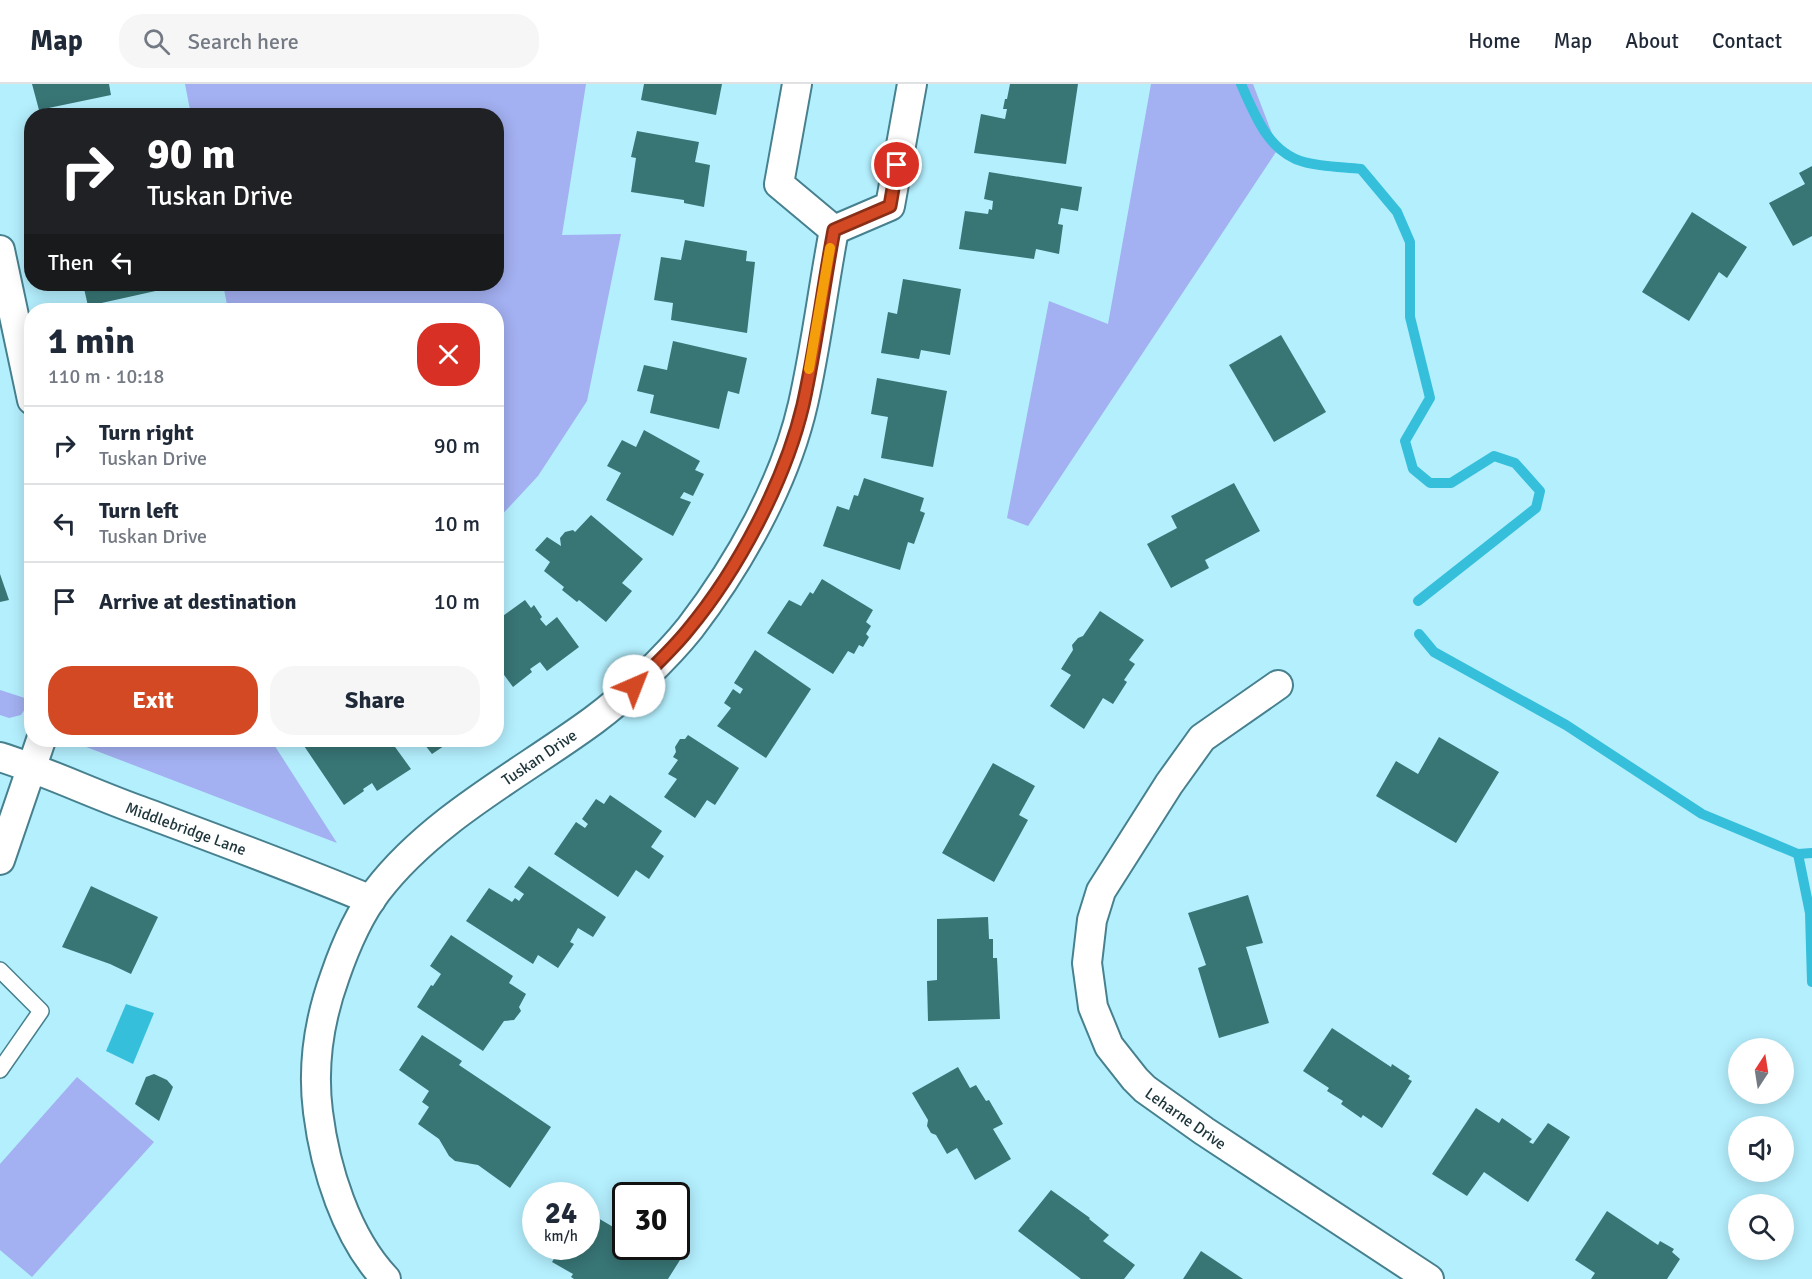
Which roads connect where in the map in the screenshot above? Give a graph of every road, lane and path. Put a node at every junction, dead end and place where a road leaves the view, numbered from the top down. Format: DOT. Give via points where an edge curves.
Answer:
graph roads {
  1 [pos="797,84"];
  2 [pos="912,84"];
  3 [pos="834,230"];
  4 [pos="0,250"];
  5 [pos="24,362"];
  6 [pos="1278,685"];
  7 [pos="39,747"];
  8 [pos="0,757"];
  9 [pos="32,767"];
  10 [pos="0,860"];
  11 [pos="371,900"];
  12 [pos="0,970"];
  13 [pos="0,1070"];
  14 [pos="386,1279"];
  15 [pos="1429,1279"];
  1 -- 3 [label="street" via="779,184"];
  2 -- 3 [label="street" via="890,206"];
  3 -- 11 [label="street, Tuskan Drive" via="799,416 787,456 733,568 688,630 634,686 596,718 463,809 410,856"];
  4 -- 5 [label="street"];
  6 -- 15 [label="street, Leharne Drive" via="1202,738 1101,891 1092,920 1087,963 1093,1007 1109,1046 1145,1089"];
  7 -- 9 [label="street"];
  8 -- 9 [label="street, Middlebridge Lane"];
  9 -- 10 [label="street"];
  9 -- 11 [label="street, Middlebridge Lane"];
  11 -- 14 [label="street, Tuskan Drive" via="345,948 325,1006 315,1090 322,1146 338,1201 365,1251"];
  12 -- 13 [label="lane" via="41,1011"];
}
